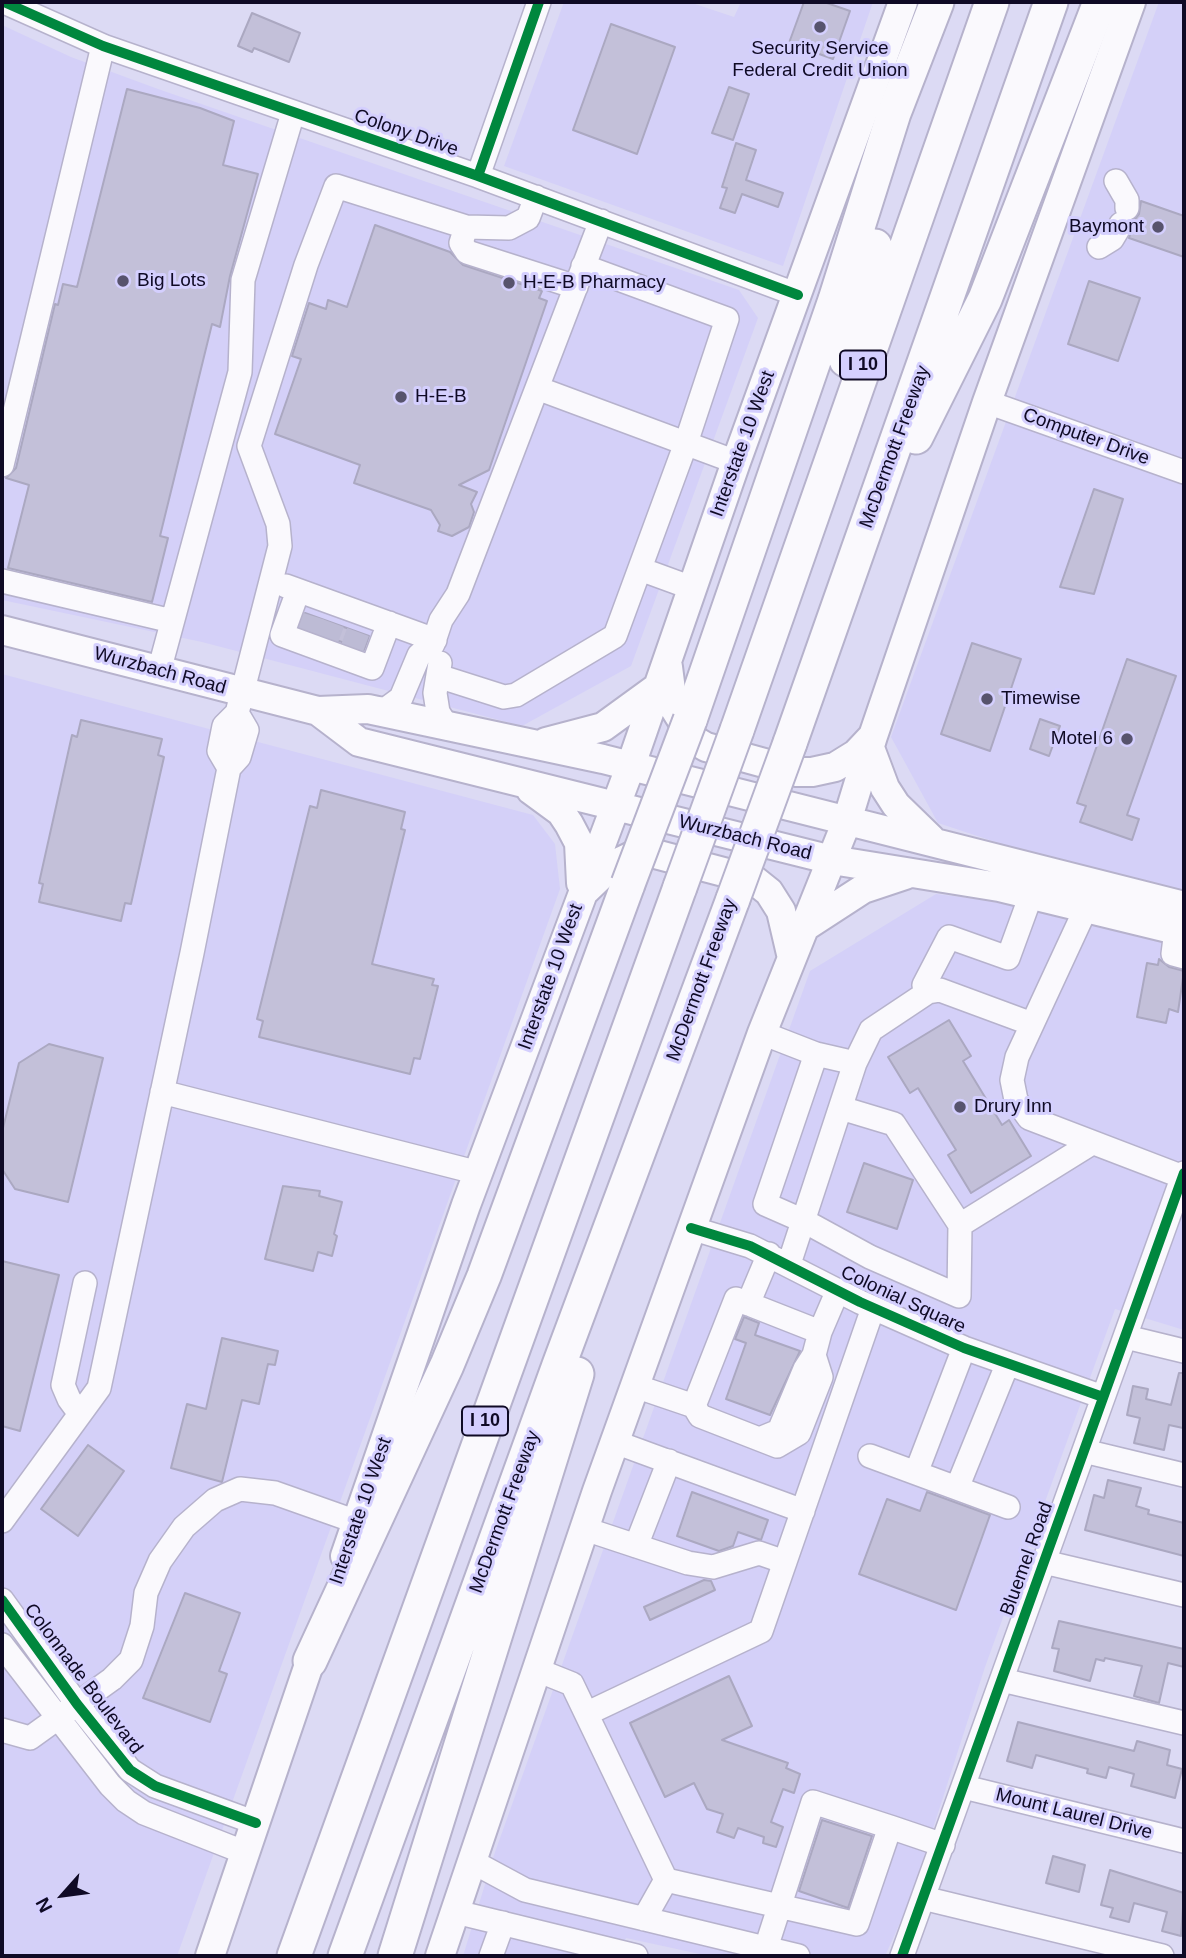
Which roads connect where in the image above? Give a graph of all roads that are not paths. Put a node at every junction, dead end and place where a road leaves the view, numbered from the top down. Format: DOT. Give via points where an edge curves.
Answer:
graph roads {
  1 [pos="4,2"];
  2 [pos="539,2"];
  3 [pos="903,2"];
  4 [pos="937,2"];
  5 [pos="947,2"];
  6 [pos="992,2"];
  7 [pos="1051,2"];
  8 [pos="1100,2"];
  9 [pos="1131,2"];
  10 [pos="103,47"];
  11 [pos="293,113"];
  12 [pos="478,176"];
  13 [pos="1116,181"];
  14 [pos="536,197"];
  15 [pos="601,221"];
  16 [pos="466,227"];
  17 [pos="1100,247"];
  18 [pos="580,276"];
  19 [pos="798,295"];
  20 [pos="537,388"];
  21 [pos="987,402"];
  22 [pos="686,443"];
  23 [pos="736,462"];
  24 [pos="2,465"];
  25 [pos="1184,472"];
  26 [pos="809,521"];
  27 [pos="863,538"];
  28 [pos="640,569"];
  29 [pos="2,581"];
  30 [pos="270,581"];
  31 [pos="692,589"];
  32 [pos="172,621"];
  33 [pos="318,622"];
  34 [pos="389,623"];
  35 [pos="2,631"];
  36 [pos="355,639"];
  37 [pos="434,642"];
  38 [pos="667,661"];
  39 [pos="159,671"];
  40 [pos="438,676"];
  41 [pos="658,687"];
  42 [pos="239,703"];
  43 [pos="368,709"];
  44 [pos="318,711"];
  45 [pos="447,727"];
  46 [pos="871,742"];
  47 [pos="538,744"];
  48 [pos="631,765"];
  49 [pos="520,781"];
  50 [pos="615,806"];
  51 [pos="847,821"];
  52 [pos="933,841"];
  53 [pos="832,860"];
  54 [pos="910,874"];
  55 [pos="1031,895"];
  56 [pos="581,896"];
  57 [pos="1086,908"];
  58 [pos="1182,922"];
  59 [pos="803,928"];
  60 [pos="1184,957"];
  61 [pos="792,958"];
  62 [pos="928,992"];
  63 [pos="1032,1024"];
  64 [pos="762,1033"];
  65 [pos="816,1054"];
  66 [pos="855,1063"];
  67 [pos="162,1092"];
  68 [pos="841,1108"];
  69 [pos="647,1128"];
  70 [pos="1092,1143"];
  71 [pos="479,1172"];
  72 [pos="1184,1175"];
  73 [pos="806,1222"];
  74 [pos="960,1224"];
  75 [pos="691,1228"];
  76 [pos="779,1259"];
  77 [pos="85,1283"];
  78 [pos="838,1290"];
  79 [pos="748,1304"];
  80 [pos="873,1308"];
  81 [pos="820,1332"];
  82 [pos="1126,1337"];
  83 [pos="964,1348"];
  84 [pos="1184,1351"];
  85 [pos="1007,1365"];
  86 [pos="635,1386"];
  87 [pos="1103,1397"];
  88 [pos="694,1406"];
  89 [pos="80,1413"];
  90 [pos="615,1442"];
  91 [pos="1084,1451"];
  92 [pos="870,1455"];
  93 [pos="669,1461"];
  94 [pos="916,1473"];
  95 [pos="1184,1475"];
  96 [pos="957,1488"];
  97 [pos="1008,1507"];
  98 [pos="803,1511"];
  99 [pos="2,1521"];
  100 [pos="356,1522"];
  101 [pos="585,1529"];
  102 [pos="636,1546"];
  103 [pos="785,1562"];
  104 [pos="1044,1562"];
  105 [pos="1184,1595"];
  106 [pos="2,1600"];
  107 [pos="2,1645"];
  108 [pos="310,1661"];
  109 [pos="537,1670"];
  110 [pos="1002,1680"];
  111 [pos="77,1704"];
  112 [pos="588,1713"];
  113 [pos="57,1717"];
  114 [pos="1184,1723"];
  115 [pos="2,1730"];
  116 [pos="964,1787"];
  117 [pos="256,1824"];
  118 [pos="890,1827"];
  119 [pos="1184,1841"];
  120 [pos="943,1845"];
  121 [pos="246,1853"];
  122 [pos="473,1862"];
  123 [pos="666,1880"];
  124 [pos="923,1898"];
  125 [pos="777,1906"];
  126 [pos="456,1912"];
  127 [pos="643,1919"];
  128 [pos="503,1923"];
  129 [pos="766,1948"];
  130 [pos="590,1951"];
  131 [pos="210,1956"];
  132 [pos="294,1956"];
  133 [pos="345,1956"];
  134 [pos="395,1956"];
  135 [pos="440,1956"];
  136 [pos="491,1956"];
  137 [pos="629,1956"];
  138 [pos="797,1956"];
  139 [pos="902,1956"];
  140 [pos="1162,1956"];
  1 -- 10 [label="street, Colony Drive"];
  2 -- 12 [label="street"];
  3 -- 19 [label="main road, Interstate 10 West"];
  4 -- 108 [label="highway, bridge" via="894,113 835,300 690,720 484,1276"];
  5 -- 26 [label="highway" via="933,63 865,277"];
  6 -- 26 [label="highway, I 10"];
  7 -- 27 [label="highway, McDermott Freeway / I 10"];
  8 -- 27 [label="highway" via="985,299"];
  9 -- 21 [label="main road"];
  10 -- 11 [label="street, Colony Drive"];
  10 -- 24 [label="street"];
  11 -- 12 [label="street, Colony Drive"];
  11 -- 32 [label="street" via="243,280 240,372"];
  12 -- 14 [label="street, Colony Drive"];
  13 -- 17 [label="street" via="1127,201 1124,216 1112,239"];
  14 -- 15 [label="street, Colony Drive"];
  14 -- 16 [label="street" via="528,218 509,228"];
  15 -- 18 [label="street"];
  15 -- 19 [label="street, Colony Drive"];
  16 -- 18 [label="street" via="461,243 467,252 484,256 503,249"];
  16 -- 30 [label="street" via="336,186 249,446 278,524 280,546"];
  18 -- 20 [label="street"];
  18 -- 22 [label="street" via="727,319"];
  19 -- 23 [label="main road, Interstate 10 West"];
  20 -- 22 [label="street"];
  20 -- 37 [label="street" via="458,594 441,620"];
  21 -- 25 [label="street, Computer Drive"];
  21 -- 46 [label="main road"];
  22 -- 23 [label="street"];
  22 -- 28 [label="street"];
  23 -- 31 [label="main road, Interstate 10 West"];
  26 -- 132 [label="highway, I 10, bridge"];
  27 -- 69 [label="highway, McDermott Freeway / I 10, bridge"];
  28 -- 31 [label="street"];
  28 -- 40 [label="street" via="615,636 516,695 505,697"];
  29 -- 32 [label="street"];
  30 -- 33 [label="street"];
  30 -- 42 [label="street"];
  31 -- 38 [label="main road, Interstate 10 West"];
  32 -- 39 [label="street"];
  33 -- 36 [label="street"];
  33 -- 36 [label="street"];
  34 -- 36 [label="street"];
  34 -- 36 [label="street" via="372,668"];
  34 -- 37 [label="street"];
  35 -- 39 [label="main road, Wurzbach Road"];
  37 -- 40 [label="street" via="441,664"];
  37 -- 43 [label="street" via="419,655 401,698 386,709"];
  38 -- 41 [label="main road, Interstate 10 West"];
  38 -- 46 [label="main road" via="673,706 694,740 706,747 812,772 835,767"];
  39 -- 42 [label="main road, Wurzbach Road"];
  40 -- 45 [label="street" via="438,712"];
  41 -- 47 [label="main road" via="603,727"];
  41 -- 48 [label="main road, Interstate 10 West"];
  42 -- 44 [label="main road, Wurzbach Road"];
  42 -- 67 [label="street" via="247,730 239,757 229,768"];
  43 -- 44 [label="main road, Wurzbach Road"];
  43 -- 45 [label="main road, Wurzbach Road"];
  44 -- 49 [label="main road, Wurzbach Road" via="359,742"];
  45 -- 47 [label="main road, Wurzbach Road"];
  46 -- 51 [label="main road"];
  46 -- 52 [label="main road" via="885,788"];
  47 -- 48 [label="main road, Wurzbach Road"];
  48 -- 50 [label="main road, Interstate 10 West"];
  48 -- 51 [label="main road, Wurzbach Road"];
  49 -- 50 [label="main road, Wurzbach Road"];
  49 -- 56 [label="main road" via="561,812 569,824 579,844"];
  50 -- 53 [label="main road, Wurzbach Road"];
  50 -- 56 [label="main road, Interstate 10 West"];
  51 -- 52 [label="main road, Wurzbach Road"];
  51 -- 53 [label="main road"];
  52 -- 58 [label="main road, Wurzbach Road"];
  53 -- 54 [label="main road, Wurzbach Road"];
  53 -- 59 [label="main road"];
  54 -- 55 [label="main road, Wurzbach Road"];
  54 -- 59 [label="main road" via="863,889"];
  55 -- 57 [label="main road, Wurzbach Road"];
  55 -- 62 [label="street" via="1008,958 949,937 924,985"];
  56 -- 61 [label="main road" via="611,866 636,854 655,854 754,880 769,892 780,911"];
  56 -- 71 [label="main road, Interstate 10 West"];
  57 -- 58 [label="main road, Wurzbach Road"];
  57 -- 63 [label="street"];
  58 -- 60 [label="street" via="1173,954"];
  59 -- 61 [label="main road"];
  61 -- 64 [label="main road"];
  62 -- 63 [label="street" via="940,990"];
  62 -- 66 [label="street" via="871,1030"];
  63 -- 70 [label="street" via="1012,1080 1016,1100 1029,1118"];
  64 -- 65 [label="street"];
  64 -- 75 [label="main road"];
  65 -- 66 [label="street"];
  65 -- 73 [label="street" via="765,1204"];
  66 -- 68 [label="street"];
  67 -- 71 [label="street"];
  67 -- 89 [label="street" via="99,1388"];
  68 -- 73 [label="street"];
  68 -- 74 [label="street" via="894,1124"];
  69 -- 133 [label="highway, McDermott Freeway / I 10"];
  69 -- 134 [label="highway" via="553,1458"];
  70 -- 72 [label="street"];
  70 -- 74 [label="street"];
  71 -- 100 [label="main road, Interstate 10 West"];
  72 -- 82 [label="street, Bluemel Road"];
  73 -- 74 [label="street" via="870,1257 960,1296"];
  73 -- 76 [label="street"];
  75 -- 76 [label="street, Colonial Square"];
  75 -- 86 [label="main road"];
  76 -- 78 [label="street, Colonial Square"];
  76 -- 79 [label="street"];
  77 -- 89 [label="street" via="63,1385"];
  78 -- 80 [label="street, Colonial Square"];
  78 -- 81 [label="street"];
  79 -- 81 [label="street"];
  79 -- 88 [label="street" via="736,1298"];
  80 -- 83 [label="street, Colonial Square"];
  80 -- 98 [label="street"];
  81 -- 88 [label="street" via="814,1355 821,1377 799,1433 777,1446 700,1416"];
  82 -- 84 [label="street"];
  82 -- 87 [label="street, Bluemel Road"];
  83 -- 85 [label="street, Colonial Square"];
  83 -- 94 [label="street"];
  85 -- 87 [label="street, Colonial Square"];
  85 -- 96 [label="street"];
  86 -- 88 [label="street"];
  86 -- 90 [label="main road"];
  87 -- 91 [label="street, Bluemel Road"];
  89 -- 99 [label="street"];
  90 -- 93 [label="street"];
  90 -- 101 [label="main road"];
  91 -- 95 [label="street"];
  91 -- 104 [label="street, Bluemel Road"];
  92 -- 94 [label="street"];
  93 -- 98 [label="street"];
  93 -- 102 [label="street"];
  94 -- 96 [label="street"];
  96 -- 97 [label="street"];
  98 -- 103 [label="street"];
  100 -- 108 [label="main road, Interstate 10 West"];
  100 -- 111 [label="street" via="275,1493 240,1489 215,1500 184,1527 160,1562 146,1593 131,1660"];
  101 -- 102 [label="street"];
  101 -- 109 [label="main road"];
  102 -- 103 [label="street" via="713,1567 759,1553"];
  103 -- 112 [label="street" via="761,1631"];
  104 -- 105 [label="street"];
  104 -- 110 [label="street, Bluemel Road"];
  106 -- 111 [label="street, Colonnade Boulevard"];
  107 -- 113 [label="street"];
  108 -- 117 [label="main road, Interstate 10 West"];
  109 -- 112 [label="street" via="572,1684"];
  109 -- 122 [label="main road"];
  110 -- 114 [label="street"];
  110 -- 116 [label="street, Bluemel Road"];
  111 -- 113 [label="street"];
  111 -- 117 [label="street, Colonnade Boulevard" via="130,1770 155,1786"];
  112 -- 123 [label="street"];
  113 -- 115 [label="street" via="30,1738"];
  113 -- 121 [label="street" via="126,1801 144,1813"];
  116 -- 119 [label="street, Mount Laurel Drive"];
  116 -- 120 [label="street, Bluemel Road"];
  117 -- 121 [label="main road, Interstate 10 West"];
  118 -- 120 [label="street"];
  118 -- 125 [label="street" via="857,1924"];
  118 -- 125 [label="street" via="813,1802"];
  120 -- 124 [label="street, Bluemel Road"];
  121 -- 131 [label="main road, Interstate 10 West"];
  122 -- 126 [label="main road"];
  122 -- 127 [label="street" via="525,1890"];
  123 -- 125 [label="street"];
  123 -- 127 [label="street"];
  124 -- 139 [label="street, Bluemel Road"];
  124 -- 140 [label="street"];
  125 -- 129 [label="street"];
  126 -- 128 [label="street"];
  126 -- 135 [label="main road"];
  127 -- 129 [label="street"];
  128 -- 130 [label="street"];
  128 -- 136 [label="street"];
  129 -- 138 [label="street"];
  130 -- 137 [label="street"];
}
